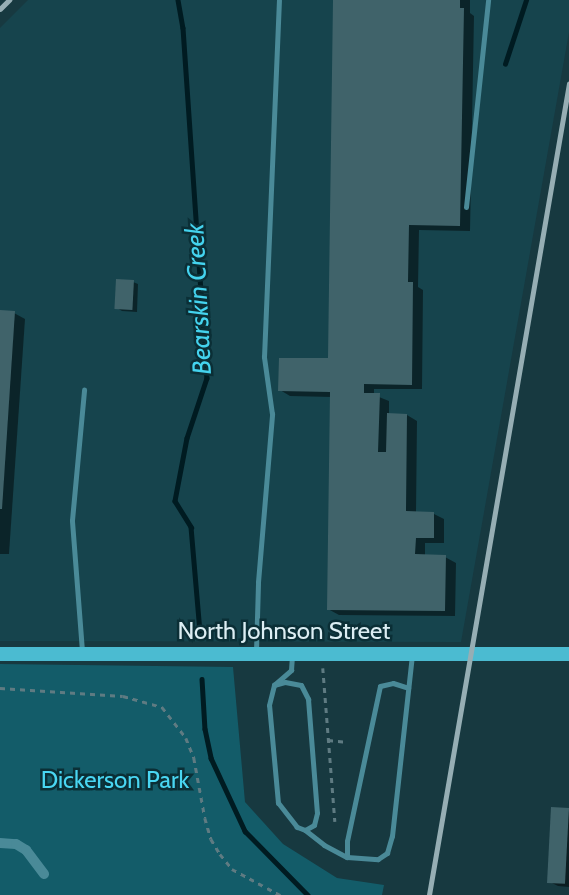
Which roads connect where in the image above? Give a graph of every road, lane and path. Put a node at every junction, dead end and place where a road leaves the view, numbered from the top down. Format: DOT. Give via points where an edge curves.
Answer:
graph roads {
  1 [pos="279,0"];
  2 [pos="488,0"];
  3 [pos="466,207"];
  4 [pos="84,390"];
  5 [pos="0,654"];
  6 [pos="83,654"];
  7 [pos="412,654"];
  8 [pos="569,654"];
  9 [pos="256,655"];
  10 [pos="292,655"];
  11 [pos="322,655"];
  12 [pos="274,685"];
  13 [pos="0,688"];
  14 [pos="408,688"];
  15 [pos="328,740"];
  16 [pos="348,742"];
  17 [pos="335,822"];
  18 [pos="305,830"];
  19 [pos="0,843"];
  20 [pos="347,857"];
  21 [pos="44,874"];
  22 [pos="280,895"];
  1 -- 9 [label="lane" via="264,357 272,414"];
  2 -- 3 [label="lane"];
  4 -- 6 [label="lane" via="72,520"];
  5 -- 6 [label="main road, North Johnson Street"];
  6 -- 9 [label="main road, North Johnson Street"];
  7 -- 8 [label="main road, North Johnson Street"];
  7 -- 11 [label="main road, North Johnson Street"];
  7 -- 14 [label="lane"];
  9 -- 10 [label="main road, North Johnson Street"];
  10 -- 11 [label="main road, North Johnson Street"];
  10 -- 12 [label="lane" via="291,670"];
  11 -- 15 [label="path"];
  12 -- 18 [label="lane" via="269,705 278,803 297,827"];
  12 -- 18 [label="lane" via="301,685 307,699 317,813 314,825"];
  13 -- 22 [label="path" via="123,695 162,707 181,730 194,758 211,839 232,869"];
  14 -- 20 [label="lane" via="393,682 380,686"];
  14 -- 20 [label="lane" via="387,853 378,859"];
  15 -- 16 [label="path"];
  15 -- 17 [label="path"];
  18 -- 20 [label="lane"];
  19 -- 21 [label="street" via="26,850"];
}
